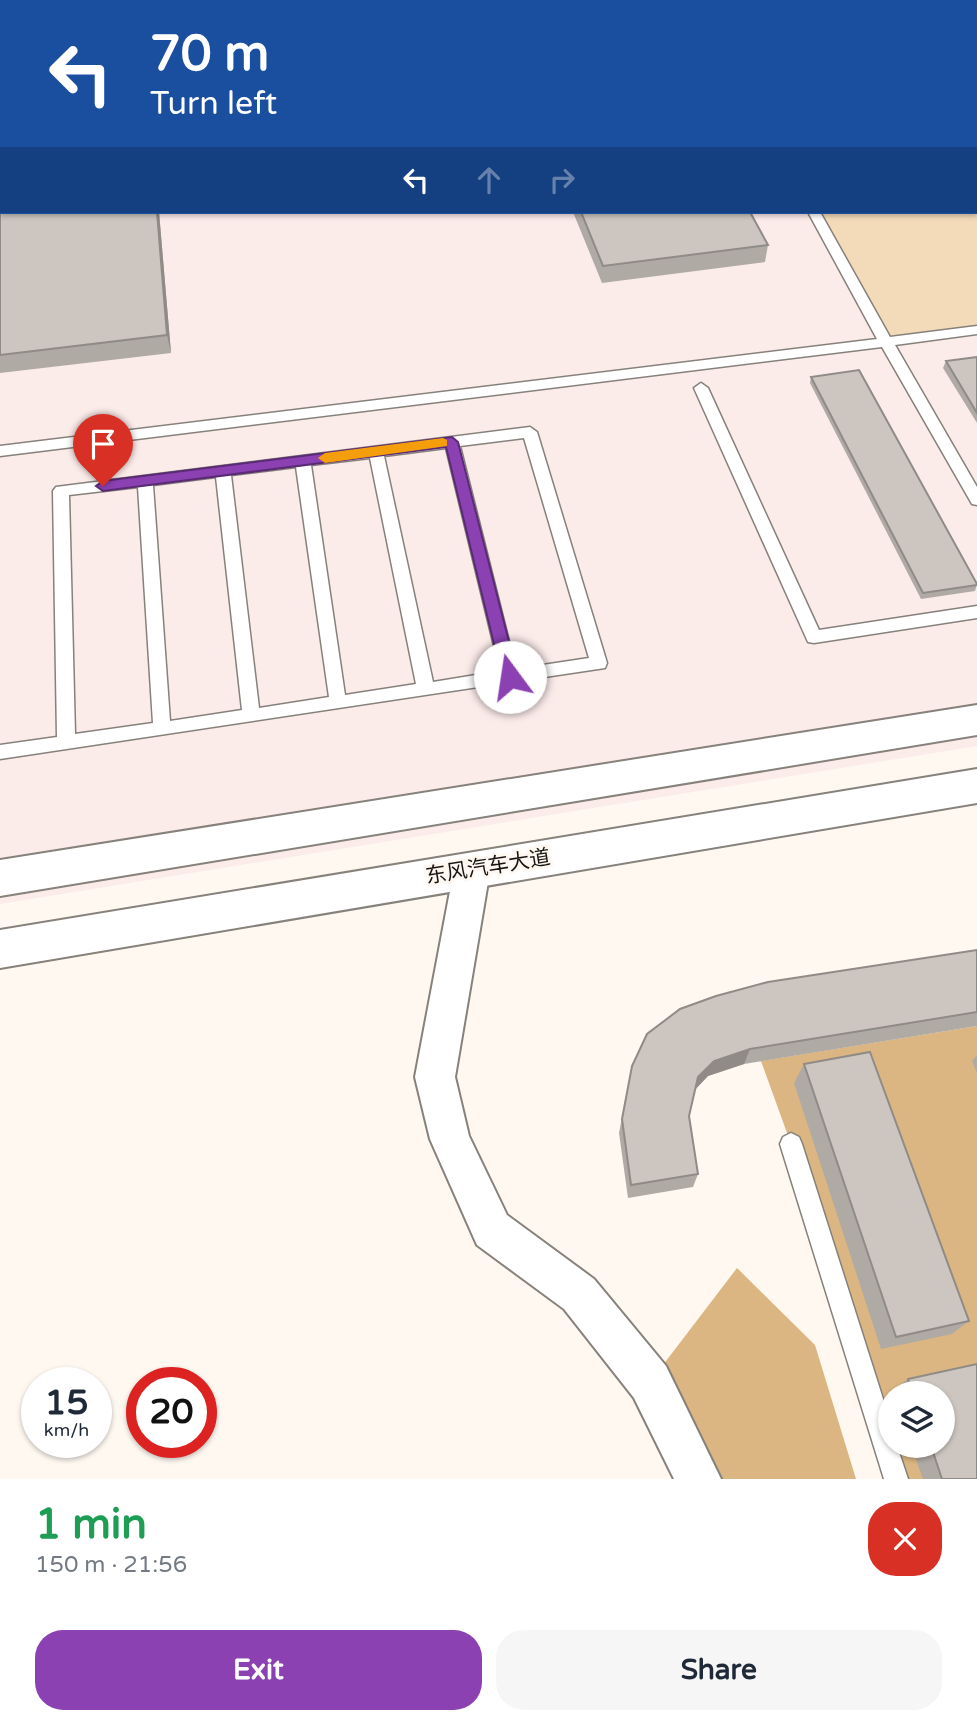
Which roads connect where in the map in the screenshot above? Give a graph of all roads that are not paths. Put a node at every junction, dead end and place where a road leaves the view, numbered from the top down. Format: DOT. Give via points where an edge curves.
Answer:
graph roads {
  1 [pos="815,214"];
  2 [pos="977,330"];
  3 [pos="886,342"];
  4 [pos="701,388"];
  5 [pos="452,442"];
  6 [pos="0,451"];
  7 [pos="376,452"];
  8 [pos="303,461"];
  9 [pos="223,471"];
  10 [pos="145,481"];
  11 [pos="977,500"];
  12 [pos="977,612"];
  13 [pos="510,677"];
  14 [pos="426,689"];
  15 [pos="338,702"];
  16 [pos="251,716"];
  17 [pos="977,720"];
  18 [pos="162,728"];
  19 [pos="66,743"];
  20 [pos="0,752"];
  21 [pos="977,786"];
  22 [pos="472,870"];
  23 [pos="0,878"];
  24 [pos="0,948"];
  25 [pos="791,1144"];
  26 [pos="698,1479"];
  27 [pos="895,1479"];
  1 -- 3 [label="lane"];
  2 -- 3 [label="lane"];
  3 -- 6 [label="lane"];
  3 -- 11 [label="lane"];
  4 -- 12 [label="lane" via="814,637"];
  5 -- 7 [label="lane"];
  5 -- 13 [label="lane"];
  5 -- 13 [label="lane" via="530,432 599,663"];
  7 -- 8 [label="lane"];
  7 -- 14 [label="lane"];
  8 -- 9 [label="lane"];
  8 -- 15 [label="lane"];
  9 -- 10 [label="lane"];
  9 -- 16 [label="lane"];
  10 -- 18 [label="lane"];
  10 -- 19 [label="lane" via="61,491"];
  13 -- 14 [label="lane"];
  14 -- 15 [label="lane"];
  15 -- 16 [label="lane"];
  16 -- 18 [label="lane"];
  17 -- 23 [label="main road"];
  18 -- 19 [label="lane"];
  19 -- 20 [label="lane"];
  21 -- 22 [label="main road, 东风汽车大道"];
  22 -- 24 [label="main road, 东风汽车大道"];
  22 -- 26 [label="street" via="435,1077 450,1139 492,1230 579,1294 650,1382"];
  25 -- 27 [label="lane"];
}
